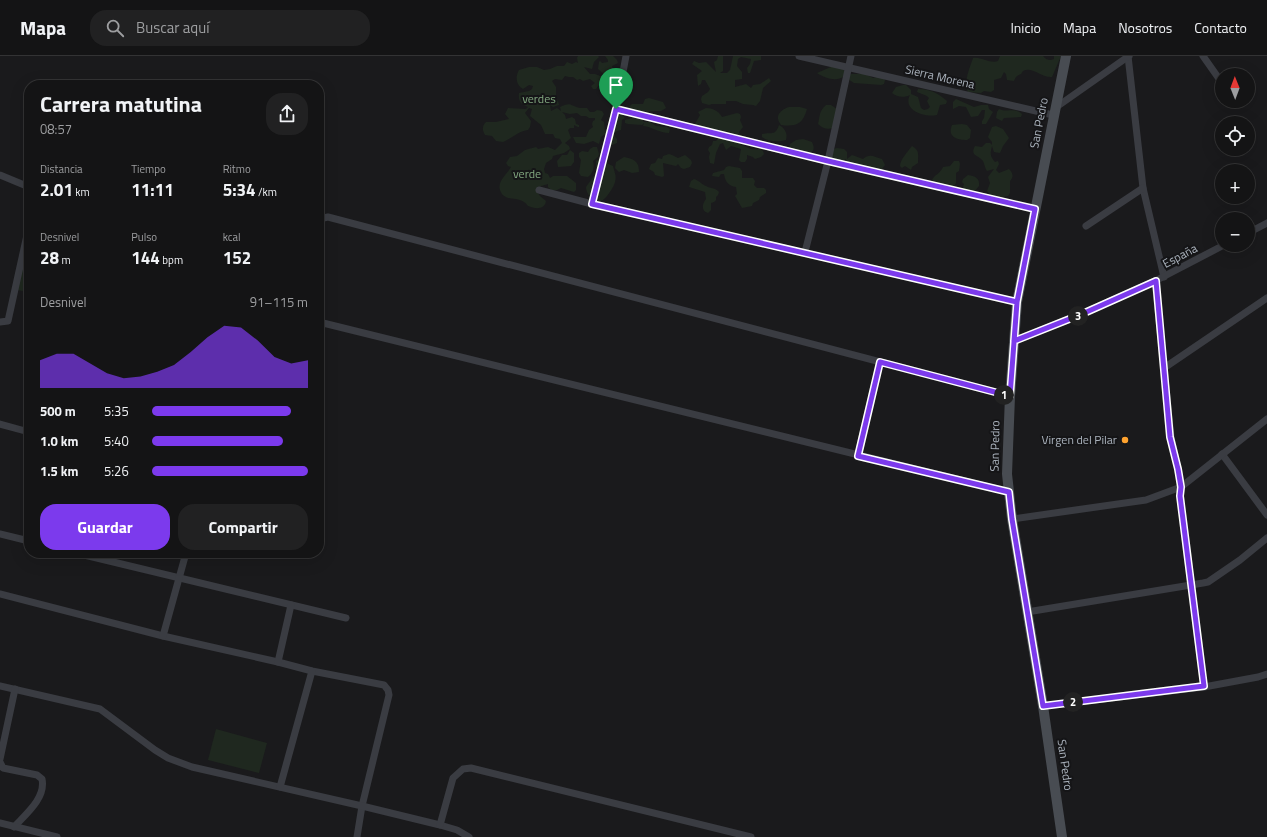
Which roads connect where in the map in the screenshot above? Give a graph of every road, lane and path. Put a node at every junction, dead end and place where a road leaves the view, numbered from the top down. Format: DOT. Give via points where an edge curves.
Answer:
graph roads {
  1 [pos="626,56"];
  2 [pos="799,56"];
  3 [pos="851,56"];
  4 [pos="1066,56"];
  5 [pos="1128,56"];
  6 [pos="1203,56"];
  7 [pos="848,67"];
  8 [pos="1215,73"];
  9 [pos="616,109"];
  10 [pos="1054,112"];
  11 [pos="828,161"];
  12 [pos="0,175"];
  13 [pos="24,185"];
  14 [pos="1143,188"];
  15 [pos="539,190"];
  16 [pos="592,204"];
  17 [pos="1035,209"];
  18 [pos="324,218"];
  19 [pos="1267,222"];
  20 [pos="1086,226"];
  21 [pos="1255,229"];
  22 [pos="24,249"];
  23 [pos="1215,250"];
  24 [pos="806,252"];
  25 [pos="1164,277"];
  26 [pos="1156,281"];
  27 [pos="1267,298"];
  28 [pos="1017,302"];
  29 [pos="0,322"];
  30 [pos="324,323"];
  31 [pos="1014,341"];
  32 [pos="880,362"];
  33 [pos="1164,368"];
  34 [pos="1010,396"];
  35 [pos="1267,419"];
  36 [pos="0,424"];
  37 [pos="24,431"];
  38 [pos="1222,454"];
  39 [pos="858,456"];
  40 [pos="1181,487"];
  41 [pos="1009,492"];
  42 [pos="1267,515"];
  43 [pos="1012,519"];
  44 [pos="0,534"];
  45 [pos="1267,538"];
  46 [pos="24,540"];
  47 [pos="97,558"];
  48 [pos="185,558"];
  49 [pos="179,578"];
  50 [pos="1192,585"];
  51 [pos="0,594"];
  52 [pos="291,605"];
  53 [pos="1027,612"];
  54 [pos="346,618"];
  55 [pos="163,636"];
  56 [pos="278,662"];
  57 [pos="312,671"];
  58 [pos="1267,674"];
  59 [pos="0,686"];
  60 [pos="1204,686"];
  61 [pos="15,690"];
  62 [pos="1043,706"];
  63 [pos="0,760"];
  64 [pos="280,787"];
  65 [pos="362,806"];
  66 [pos="0,823"];
  67 [pos="440,825"];
  68 [pos="14,827"];
  69 [pos="729,834"];
  70 [pos="57,837"];
  71 [pos="357,837"];
  72 [pos="469,837"];
  73 [pos="751,837"];
  74 [pos="1062,837"];
  1 -- 9 [label="street"];
  2 -- 7 [label="street, Sierra Morena"];
  3 -- 7 [label="street"];
  4 -- 10 [label="main road, San Pedro"];
  5 -- 10 [label="street"];
  5 -- 14 [label="street"];
  6 -- 8 [label="street"];
  7 -- 10 [label="street, Sierra Morena"];
  7 -- 11 [label="street"];
  9 -- 11 [label="street"];
  9 -- 16 [label="street"];
  10 -- 17 [label="main road, San Pedro"];
  11 -- 17 [label="street"];
  11 -- 24 [label="street"];
  12 -- 13 [label="street"];
  14 -- 20 [label="street"];
  14 -- 25 [label="street"];
  15 -- 16 [label="street"];
  16 -- 24 [label="street"];
  17 -- 28 [label="main road, San Pedro"];
  18 -- 32 [label="street"];
  19 -- 21 [label="street"];
  22 -- 29 [label="street" via="8,321"];
  23 -- 25 [label="street, España"];
  24 -- 28 [label="street"];
  25 -- 26 [label="street, España"];
  26 -- 31 [label="street, España"];
  26 -- 33 [label="street"];
  27 -- 33 [label="street"];
  28 -- 31 [label="main road, San Pedro"];
  30 -- 39 [label="street"];
  31 -- 34 [label="main road, San Pedro"];
  32 -- 34 [label="street"];
  32 -- 39 [label="street"];
  33 -- 40 [label="street" via="1170,437"];
  34 -- 41 [label="main road, San Pedro" via="1007,474"];
  35 -- 38 [label="street"];
  36 -- 37 [label="street"];
  38 -- 40 [label="street"];
  38 -- 42 [label="street"];
  39 -- 41 [label="street"];
  40 -- 43 [label="street" via="1146,500"];
  40 -- 50 [label="street"];
  41 -- 43 [label="main road, San Pedro"];
  43 -- 53 [label="main road, San Pedro"];
  44 -- 46 [label="street"];
  45 -- 50 [label="street" via="1208,582"];
  47 -- 49 [label="street"];
  48 -- 49 [label="street"];
  49 -- 52 [label="street"];
  49 -- 55 [label="street"];
  50 -- 53 [label="street"];
  50 -- 60 [label="street"];
  51 -- 55 [label="street"];
  52 -- 54 [label="street"];
  52 -- 56 [label="street"];
  53 -- 62 [label="main road, San Pedro"];
  55 -- 56 [label="street"];
  56 -- 57 [label="street"];
  57 -- 64 [label="street"];
  57 -- 65 [label="street" via="384,685 388,690 389,695"];
  58 -- 60 [label="street"];
  59 -- 61 [label="street"];
  60 -- 62 [label="street"];
  61 -- 63 [label="street"];
  61 -- 64 [label="street" via="100,709 155,750 187,766"];
  62 -- 74 [label="main road, San Pedro"];
  63 -- 68 [label="street" via="3,768 37,775 42,779 39,798"];
  64 -- 65 [label="street"];
  65 -- 67 [label="street"];
  65 -- 71 [label="street"];
  66 -- 68 [label="street"];
  67 -- 69 [label="street" via="453,778 463,769 472,768"];
  67 -- 72 [label="street"];
  68 -- 70 [label="street"];
  69 -- 73 [label="street"];
}
